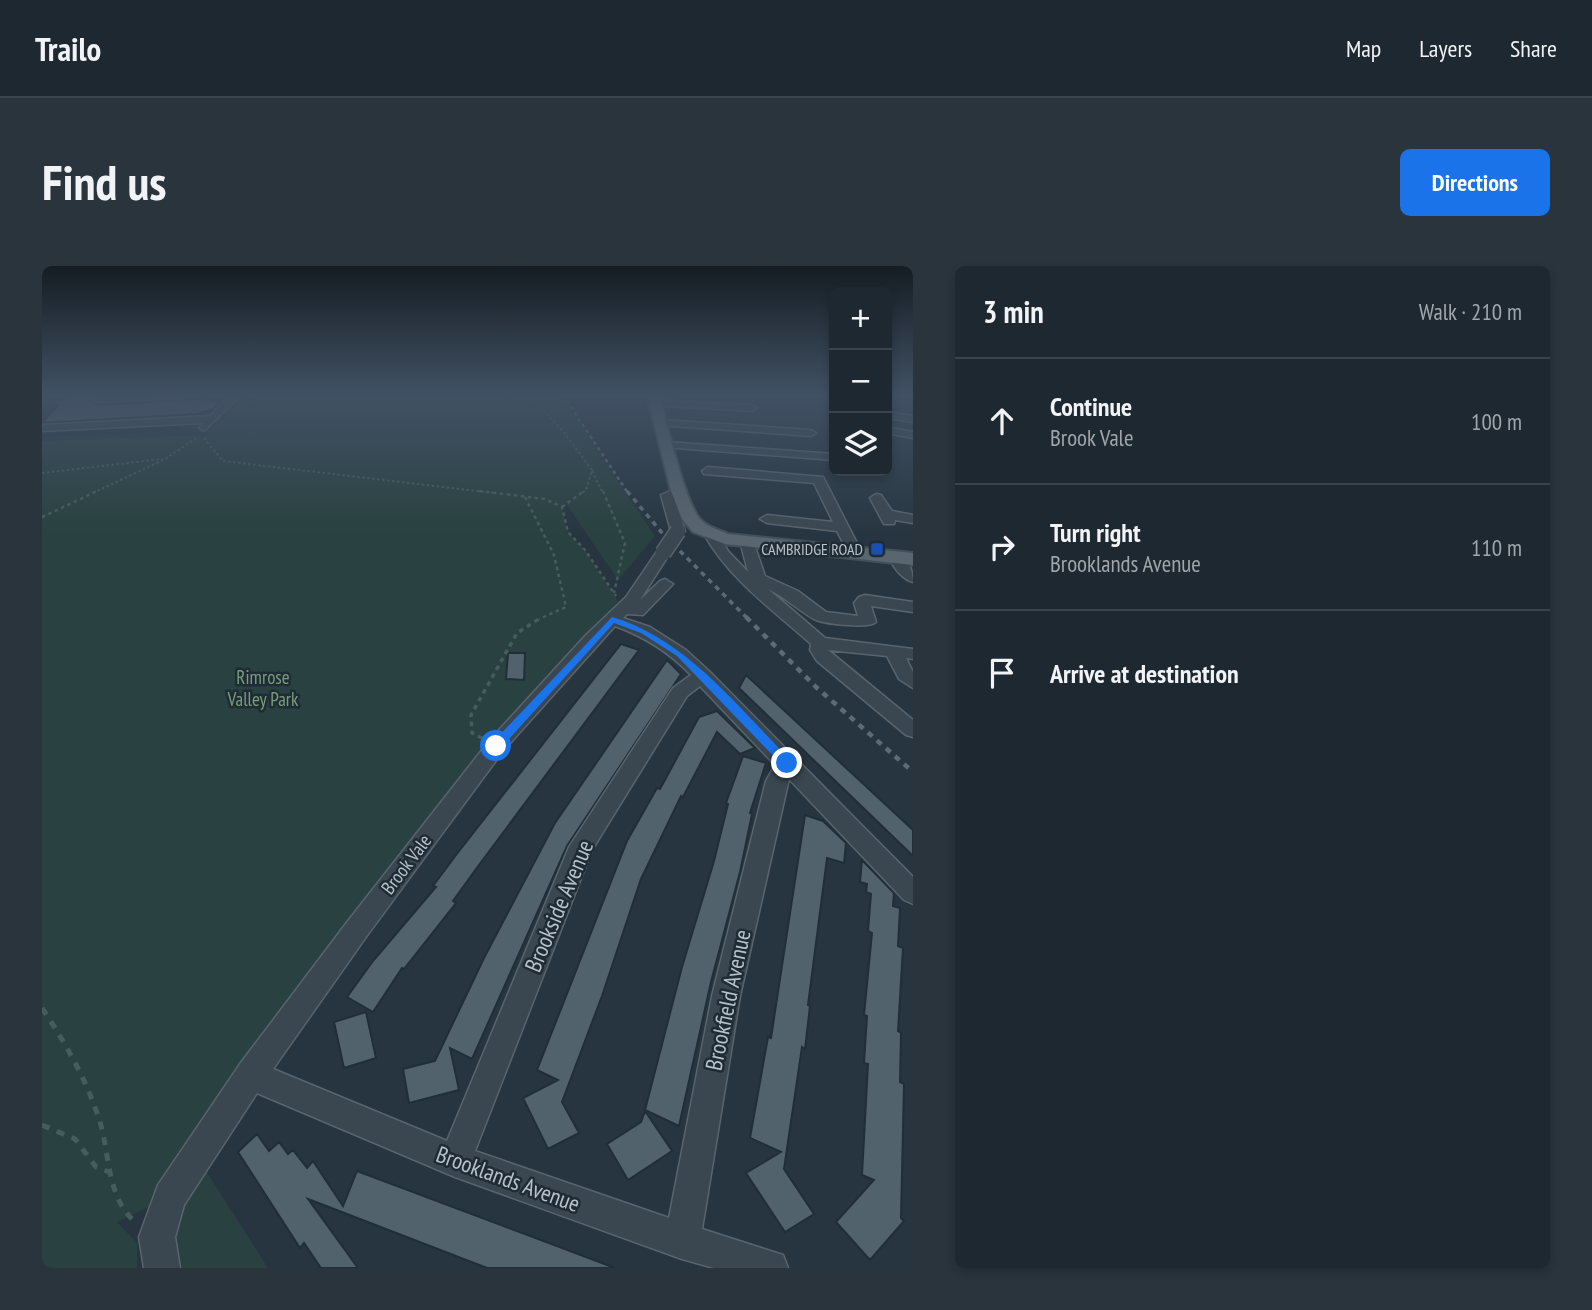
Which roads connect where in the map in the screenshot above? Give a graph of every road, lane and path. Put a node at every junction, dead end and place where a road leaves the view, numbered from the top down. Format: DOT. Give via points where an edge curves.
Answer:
graph roads {
  1 [pos="192,442"];
  2 [pos="206,442"];
  3 [pos="571,442"];
  4 [pos="666,442"];
  5 [pos="667,446"];
  6 [pos="829,457"];
  7 [pos="165,459"];
  8 [pos="592,470"];
  9 [pos="708,471"];
  10 [pos="42,473"];
  11 [pos="679,491"];
  12 [pos="525,497"];
  13 [pos="876,498"];
  14 [pos="562,507"];
  15 [pos="42,517"];
  16 [pos="767,519"];
  17 [pos="913,519"];
  18 [pos="842,527"];
  19 [pos="705,531"];
  20 [pos="747,541"];
  21 [pos="854,551"];
  22 [pos="904,558"];
  23 [pos="913,577"];
  24 [pos="665,584"];
  25 [pos="614,593"];
  26 [pos="913,607"];
  27 [pos="618,614"];
  28 [pos="820,643"];
  29 [pos="892,651"];
  30 [pos="913,654"];
  31 [pos="703,675"];
  32 [pos="913,682"];
  33 [pos="913,730"];
  34 [pos="496,746"];
  35 [pos="787,763"];
  36 [pos="913,892"];
  37 [pos="42,1008"];
  38 [pos="251,1075"];
  39 [pos="42,1125"];
  40 [pos="455,1161"];
  41 [pos="109,1172"];
  42 [pos="157,1237"];
  43 [pos="682,1241"];
  44 [pos="162,1268"];
  45 [pos="770,1268"];
  1 -- 7 [label="path"];
  2 -- 12 [label="path" via="223,461"];
  3 -- 8 [label="path"];
  4 -- 5 [label="main road"];
  5 -- 6 [label="street"];
  5 -- 11 [label="main road"];
  7 -- 10 [label="path"];
  7 -- 15 [label="path"];
  8 -- 14 [label="path" via="586,490"];
  8 -- 25 [label="path" via="625,543"];
  9 -- 18 [label="street" via="819,480"];
  11 -- 19 [label="main road" via="690,519"];
  11 -- 27 [label="street, Brook Vale, bridge" via="667,495 678,531"];
  12 -- 14 [label="path"];
  12 -- 34 [label="path" via="554,555 566,607 517,633 471,715 472,733"];
  13 -- 17 [label="street" via="888,517"];
  14 -- 25 [label="path" via="568,532"];
  16 -- 18 [label="street"];
  18 -- 21 [label="street"];
  19 -- 20 [label="main road"];
  19 -- 28 [label="street" via="738,570"];
  20 -- 21 [label="main road"];
  20 -- 26 [label="street" via="758,579 792,594 826,618 868,622 865,600"];
  21 -- 22 [label="main road"];
  22 -- 23 [label="street" via="899,564"];
  24 -- 27 [label="street" via="637,612"];
  25 -- 27 [label="path"];
  27 -- 31 [label="street" via="680,654"];
  27 -- 34 [label="street, Brook Vale"];
  28 -- 29 [label="street"];
  28 -- 33 [label="street" via="823,657"];
  29 -- 30 [label="street"];
  29 -- 32 [label="street"];
  31 -- 35 [label="street"];
  31 -- 40 [label="street, Brookside Avenue" via="680,692 581,846"];
  34 -- 38 [label="street, Brook Vale"];
  35 -- 36 [label="street"];
  35 -- 43 [label="street, Brookfield Avenue" via="777,781 726,996"];
  37 -- 41 [label="path" via="67,1045 93,1102 106,1140"];
  38 -- 40 [label="street, Brooklands Avenue"];
  38 -- 42 [label="street, Brook Vale" via="170,1197"];
  39 -- 41 [label="path" via="75,1139 96,1167"];
  40 -- 43 [label="street, Brooklands Avenue"];
  41 -- 42 [label="path" via="116,1200 126,1216"];
  42 -- 44 [label="street, Brook Vale"];
  43 -- 45 [label="street, Brooklands Avenue"];
}
